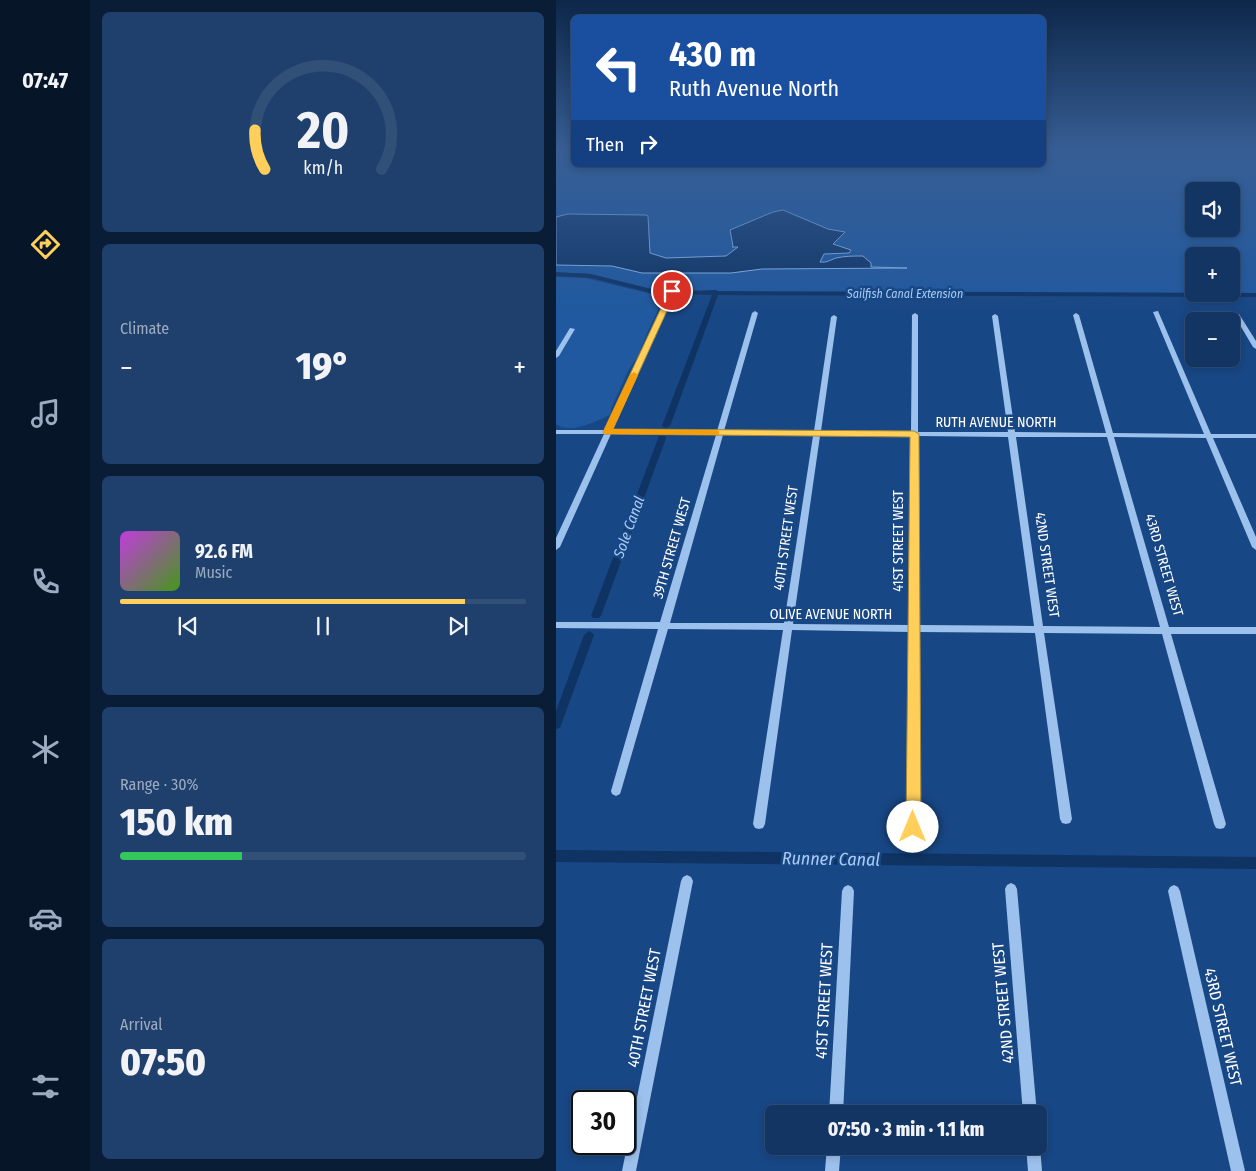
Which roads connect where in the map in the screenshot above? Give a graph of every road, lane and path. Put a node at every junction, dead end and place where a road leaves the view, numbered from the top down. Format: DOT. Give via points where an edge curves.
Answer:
graph roads {
  1 [pos="679,277"];
  2 [pos="1156,312"];
  3 [pos="755,313"];
  4 [pos="915,315"];
  5 [pos="1076,315"];
  6 [pos="834,316"];
  7 [pos="995,316"];
  8 [pos="1240,320"];
  9 [pos="572,329"];
  10 [pos="1256,347"];
  11 [pos="556,356"];
  12 [pos="556,432"];
  13 [pos="608,432"];
  14 [pos="720,433"];
  15 [pos="817,434"];
  16 [pos="914,434"];
  17 [pos="1012,434"];
  18 [pos="1110,434"];
  19 [pos="1208,435"];
  20 [pos="1256,436"];
  21 [pos="556,547"];
  22 [pos="1256,547"];
  23 [pos="556,625"];
  24 [pos="664,626"];
  25 [pos="790,627"];
  26 [pos="914,628"];
  27 [pos="1040,629"];
  28 [pos="1165,630"];
  29 [pos="1256,631"];
  30 [pos="616,791"];
  31 [pos="1066,819"];
  32 [pos="760,824"];
  33 [pos="1220,824"];
  34 [pos="913,827"];
  35 [pos="688,881"];
  36 [pos="1011,889"];
  37 [pos="848,891"];
  38 [pos="1174,891"];
  39 [pos="836,1105"];
  40 [pos="1029,1105"];
  41 [pos="833,1155"];
  42 [pos="1034,1155"];
  43 [pos="629,1171"];
  44 [pos="832,1171"];
  45 [pos="1035,1171"];
  46 [pos="1238,1171"];
  1 -- 13 [label="street"];
  2 -- 19 [label="street"];
  3 -- 14 [label="street, 39TH STREET WEST"];
  4 -- 16 [label="street, 41ST STREET WEST"];
  5 -- 18 [label="street, 43RD STREET WEST"];
  6 -- 15 [label="street, 40TH STREET WEST"];
  7 -- 17 [label="street, 42ND STREET WEST"];
  8 -- 10 [label="street"];
  9 -- 11 [label="street"];
  12 -- 13 [label="street, RUTH AVENUE NORTH"];
  13 -- 14 [label="street, RUTH AVENUE NORTH"];
  13 -- 21 [label="street"];
  14 -- 15 [label="street, RUTH AVENUE NORTH"];
  14 -- 24 [label="street, 39TH STREET WEST"];
  15 -- 16 [label="street, RUTH AVENUE NORTH"];
  15 -- 25 [label="street, 40TH STREET WEST"];
  16 -- 17 [label="street, RUTH AVENUE NORTH"];
  16 -- 26 [label="street, 41ST STREET WEST"];
  17 -- 18 [label="street, RUTH AVENUE NORTH"];
  17 -- 27 [label="street, 42ND STREET WEST"];
  18 -- 19 [label="street, RUTH AVENUE NORTH"];
  18 -- 28 [label="street, 43RD STREET WEST"];
  19 -- 20 [label="street, RUTH AVENUE NORTH"];
  19 -- 22 [label="street"];
  23 -- 24 [label="street, OLIVE AVENUE NORTH"];
  24 -- 25 [label="street, OLIVE AVENUE NORTH"];
  24 -- 30 [label="street, 39TH STREET WEST"];
  25 -- 26 [label="street, OLIVE AVENUE NORTH"];
  25 -- 32 [label="street, 40TH STREET WEST"];
  26 -- 27 [label="street, OLIVE AVENUE NORTH"];
  26 -- 34 [label="street, 41ST STREET WEST"];
  27 -- 28 [label="street, OLIVE AVENUE NORTH"];
  27 -- 31 [label="street, 42ND STREET WEST"];
  28 -- 29 [label="street, OLIVE AVENUE NORTH"];
  28 -- 33 [label="street, 43RD STREET WEST"];
  35 -- 43 [label="street, 40TH STREET WEST"];
  36 -- 40 [label="street, 42ND STREET WEST"];
  37 -- 39 [label="street, 41ST STREET WEST"];
  38 -- 46 [label="street, 43RD STREET WEST"];
  41 -- 44 [label="street"];
  42 -- 45 [label="street"];
}
